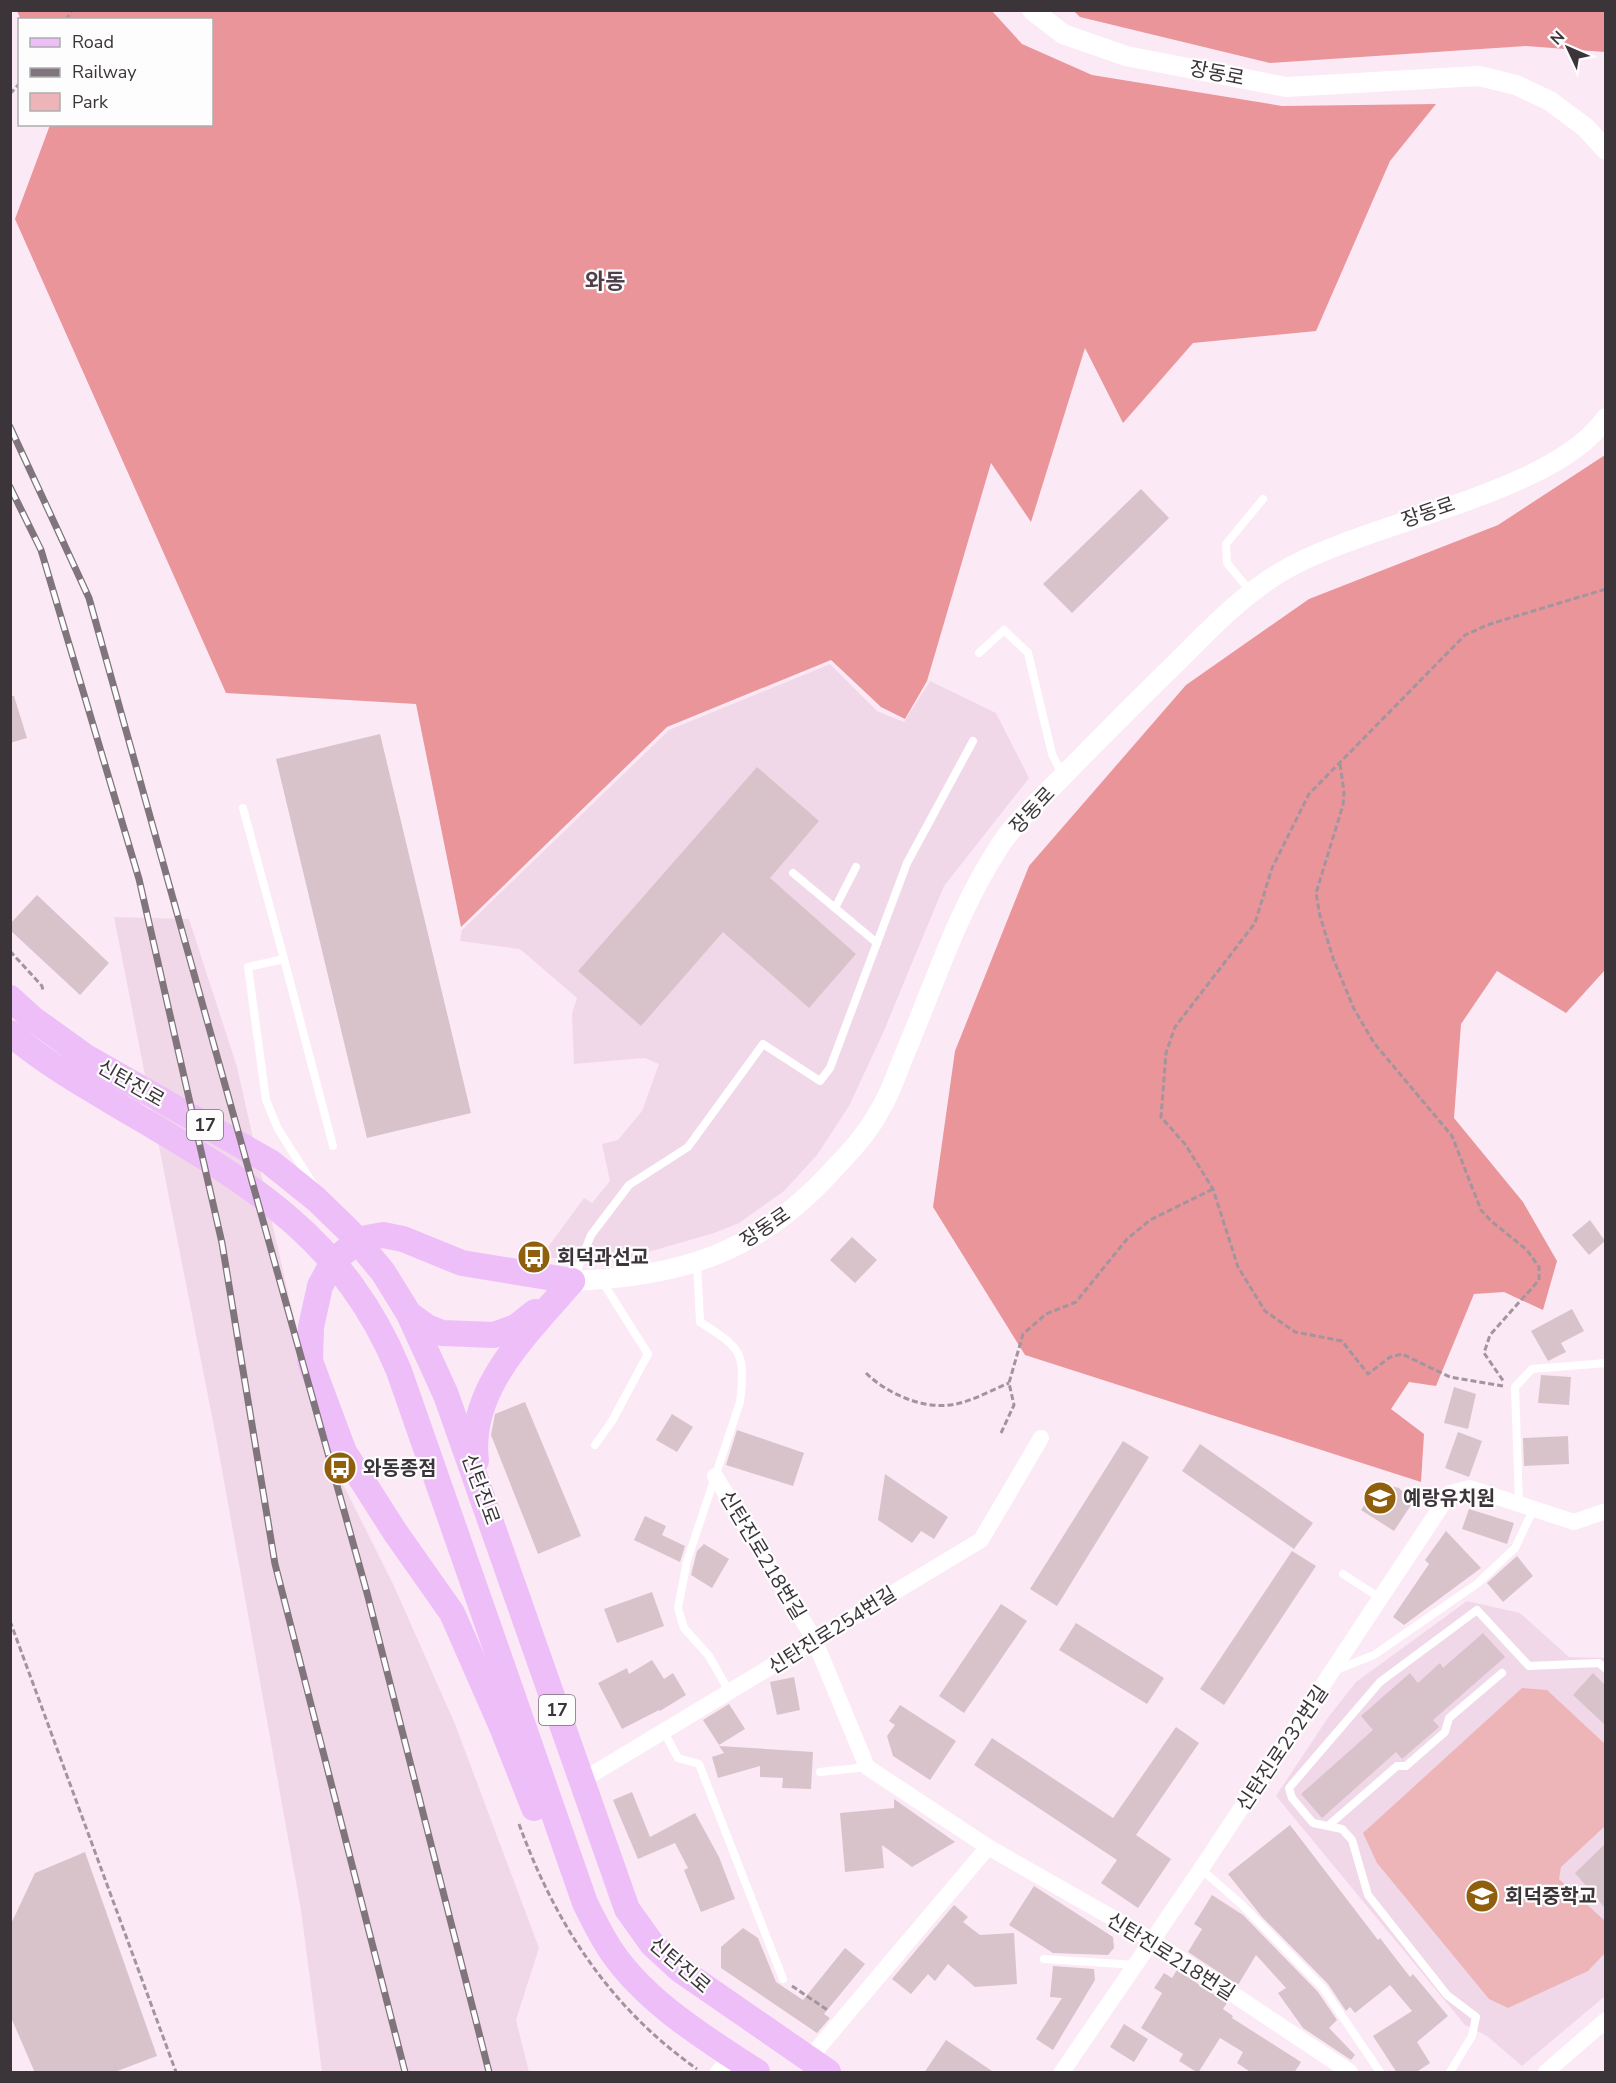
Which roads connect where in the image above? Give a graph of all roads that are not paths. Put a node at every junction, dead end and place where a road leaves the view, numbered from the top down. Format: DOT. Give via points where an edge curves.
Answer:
graph roads {
  1 [pos="1032,10"];
  2 [pos="1605,150"];
  3 [pos="1605,418"];
  4 [pos="1263,499"];
  5 [pos="1252,592"];
  6 [pos="979,653"];
  7 [pos="973,741"];
  8 [pos="1063,777"];
  9 [pos="243,807"];
  10 [pos="856,867"];
  11 [pos="793,873"];
  12 [pos="835,908"];
  13 [pos="877,943"];
  14 [pos="284,959"];
  15 [pos="10,998"];
  16 [pos="10,1033"];
  17 [pos="333,1146"];
  18 [pos="361,1239"];
  19 [pos="697,1263"];
  20 [pos="602,1280"];
  21 [pos="572,1281"];
  22 [pos="409,1314"];
  23 [pos="1605,1363"];
  24 [pos="1041,1438"];
  25 [pos="595,1445"];
  26 [pos="715,1476"];
  27 [pos="478,1479"];
  28 [pos="1526,1508"];
  29 [pos="1605,1511"];
  30 [pos="1343,1574"];
  31 [pos="1380,1598"];
  32 [pos="814,1639"];
  33 [pos="1605,1669"];
  34 [pos="1332,1671"];
  35 [pos="1502,1673"];
  36 [pos="730,1693"];
  37 [pos="664,1732"];
  38 [pos="867,1767"];
  39 [pos="820,1772"];
  40 [pos="581,1781"];
  41 [pos="1329,1825"];
  42 [pos="988,1847"];
  43 [pos="1201,1869"];
  44 [pos="585,1903"];
  45 [pos="1153,1941"];
  46 [pos="1044,1959"];
  47 [pos="1136,1965"];
  48 [pos="783,1979"];
  49 [pos="1605,2020"];
  50 [pos="725,2064"];
  51 [pos="818,2066"];
  52 [pos="757,2073"];
  53 [pos="1062,2073"];
  54 [pos="1350,2073"];
  55 [pos="1380,2073"];
  56 [pos="1450,2073"];
  57 [pos="1546,2073"];
  1 -- 2 [label="street, 장동로" via="1064,34 1126,56 1286,87 1479,76 1516,85 1559,108 1586,128"];
  3 -- 5 [label="street, 장동로" via="1574,450 1522,479 1351,538 1282,571"];
  4 -- 5 [label="lane" via="1226,544 1227,563"];
  5 -- 8 [label="street, 장동로"];
  6 -- 8 [label="lane" via="1004,630 1028,653 1052,754"];
  7 -- 13 [label="lane" via="907,863"];
  8 -- 19 [label="street, 장동로" via="1002,842 964,908 881,1109 856,1146 819,1186 775,1224 725,1253"];
  9 -- 14 [label="lane"];
  10 -- 12 [label="lane"];
  11 -- 12 [label="lane"];
  12 -- 13 [label="lane"];
  13 -- 21 [label="lane" via="830,1068 820,1081 763,1044 688,1147 629,1185 591,1235"];
  14 -- 17 [label="lane"];
  14 -- 18 [label="lane" via="248,967 266,1100 278,1129 320,1195"];
  15 -- 22 [label="main road, 신탄진로 / 17" via="86,1057 270,1162 349,1231 383,1272"];
  16 -- 44 [label="main road, 신탄진로 / 17" via="66,1075 226,1171 290,1217 358,1292 384,1335 399,1371"];
  18 -- 21 [label="main road" via="383,1235 462,1263"];
  18 -- 44 [label="main road" via="334,1260 320,1286 311,1327 310,1361 344,1452 452,1613 550,1849"];
  19 -- 20 [label="street, 장동로"];
  19 -- 26 [label="lane" via="700,1322 740,1353 740,1402"];
  20 -- 21 [label="street, 장동로"];
  20 -- 25 [label="lane" via="648,1354"];
  21 -- 22 [label="main road" via="516,1327 494,1335 442,1333"];
  21 -- 27 [label="main road" via="492,1382 477,1421 474,1443"];
  22 -- 27 [label="main road, 신탄진로 / 17"];
  23 -- 28 [label="lane" via="1532,1369 1515,1387"];
  24 -- 32 [label="street, 신탄진로254번길" via="981,1539"];
  26 -- 32 [label="street, 신탄진로218번길"];
  26 -- 36 [label="lane" via="687,1561 678,1608 684,1628 709,1656"];
  27 -- 40 [label="main road, 신탄진로 / 17"];
  28 -- 29 [label="street, 신탄진로232번길" via="1574,1522"];
  28 -- 31 [label="street, 신탄진로232번길" via="1470,1488 1450,1493"];
  28 -- 34 [label="lane" via="1515,1548 1478,1583 1374,1655"];
  30 -- 31 [label="lane"];
  31 -- 34 [label="street, 신탄진로232번길"];
  32 -- 36 [label="street, 신탄진로254번길"];
  32 -- 38 [label="street, 신탄진로218번길"];
  33 -- 41 [label="lane" via="1599,1663 1529,1666 1477,1610 1380,1682 1289,1788 1292,1798 1313,1823"];
  34 -- 43 [label="street, 신탄진로232번길"];
  35 -- 41 [label="lane" via="1449,1718 1445,1732 1406,1766 1397,1766"];
  36 -- 37 [label="street, 신탄진로254번길"];
  37 -- 40 [label="street, 신탄진로254번길"];
  37 -- 48 [label="lane" via="678,1758 699,1764"];
  38 -- 39 [label="lane"];
  38 -- 42 [label="street, 신탄진로218번길"];
  40 -- 51 [label="main road, 신탄진로 / 17" via="627,1909 652,1944 679,1969"];
  41 -- 56 [label="lane" via="1342,1829 1352,1839 1368,1895 1447,1995 1476,2017 1472,2036"];
  42 -- 45 [label="street, 신탄진로218번길"];
  42 -- 51 [label="street" via="842,2019"];
  43 -- 45 [label="street, 신탄진로232번길"];
  43 -- 55 [label="lane" via="1323,1988"];
  44 -- 50 [label="main road, 신탄진로 / 17" via="613,1953 641,1985"];
  45 -- 47 [label="street, 신탄진로232번길"];
  45 -- 54 [label="street, 신탄진로218번길"];
  46 -- 47 [label="lane"];
  47 -- 53 [label="street, 신탄진로232번길"];
  49 -- 57 [label="street"];
  50 -- 52 [label="main road, 신탄진로 / 17"];
}
